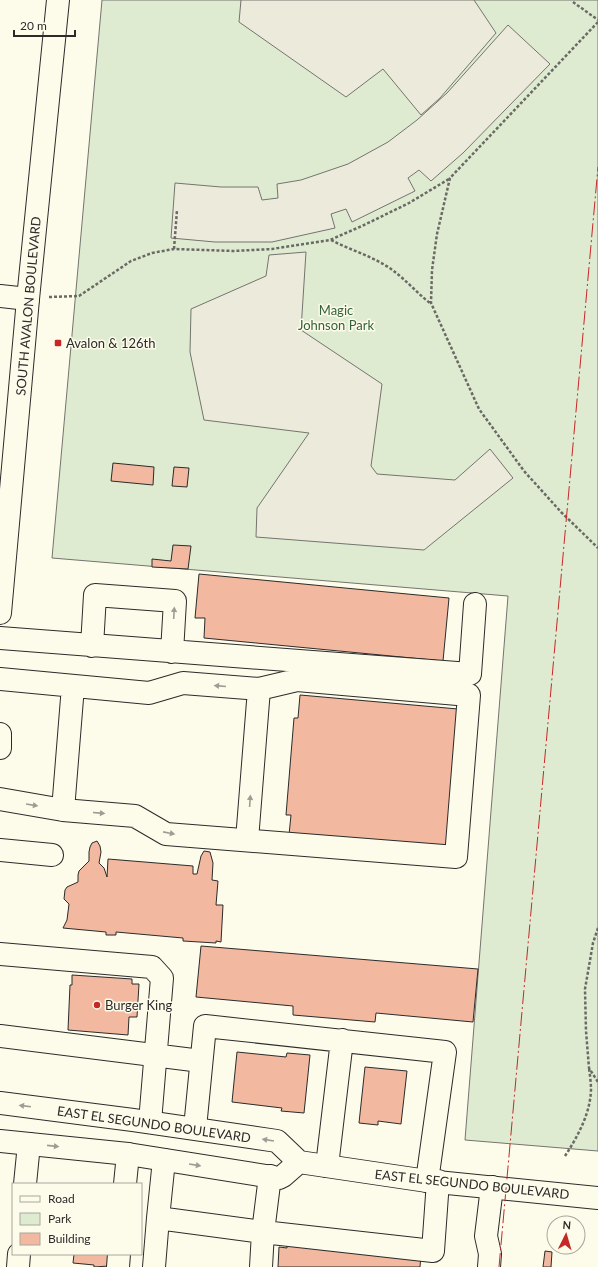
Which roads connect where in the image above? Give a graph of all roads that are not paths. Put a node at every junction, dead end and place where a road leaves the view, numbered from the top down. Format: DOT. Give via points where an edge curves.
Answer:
graph roads {
  1 [pos="58,0"];
  2 [pos="0,296"];
  3 [pos="28,298"];
  4 [pos="475,604"];
  5 [pos="0,613"];
  6 [pos="0,638"];
  7 [pos="92,646"];
  8 [pos="172,652"];
  9 [pos="0,679"];
  10 [pos="73,686"];
  11 [pos="259,690"];
  12 [pos="0,734"];
  13 [pos="0,748"];
  14 [pos="0,799"];
  15 [pos="63,810"];
  16 [pos="248,840"];
  17 [pos="0,850"];
  18 [pos="52,855"];
  19 [pos="0,954"];
  20 [pos="0,1036"];
  21 [pos="342,1040"];
  22 [pos="156,1055"];
  23 [pos="201,1061"];
  24 [pos="0,1103"];
  25 [pos="150,1122"];
  26 [pos="195,1128"];
  27 [pos="0,1141"];
  28 [pos="29,1144"];
  29 [pos="128,1154"];
  30 [pos="164,1160"];
  31 [pos="299,1162"];
  32 [pos="327,1166"];
  33 [pos="270,1176"];
  34 [pos="432,1181"];
  35 [pos="25,1183"];
  36 [pos="125,1183"];
  37 [pos="492,1187"];
  38 [pos="598,1198"];
  39 [pos="158,1218"];
  40 [pos="263,1232"];
  41 [pos="19,1255"];
  42 [pos="119,1255"];
  43 [pos="432,1259"];
  44 [pos="18,1267"];
  45 [pos="118,1267"];
  46 [pos="154,1267"];
  47 [pos="261,1267"];
  48 [pos="489,1267"];
  1 -- 3 [label="main road, SOUTH AVALON BOULEVARD"];
  2 -- 3 [label="main road"];
  3 -- 5 [label="main road, SOUTH AVALON BOULEVARD"];
  4 -- 8 [label="main road" via="470,674"];
  6 -- 7 [label="main road"];
  7 -- 8 [label="main road"];
  8 -- 7 [label="main road, one-way" via="175,601 96,595"];
  9 -- 10 [label="main road"];
  11 -- 10 [label="main road, one-way" via="183,683 149,693"];
  10 -- 15 [label="main road"];
  16 -- 11 [label="main road, one-way"];
  11 -- 16 [label="main road" via="297,680 469,695 456,857"];
  12 -- 13 [label="main road"];
  14 -- 15 [label="main road, one-way"];
  15 -- 16 [label="main road, one-way" via="135,816 166,834"];
  17 -- 18 [label="main road"];
  19 -- 22 [label="main road" via="152,967 162,978"];
  20 -- 22 [label="main road"];
  21 -- 23 [label="main road" via="205,1026"];
  21 -- 32 [label="main road"];
  21 -- 34 [label="main road" via="445,1052"];
  22 -- 23 [label="main road"];
  22 -- 25 [label="main road"];
  23 -- 26 [label="main road"];
  25 -- 24 [label="main road, EAST EL SEGUNDO BOULEVARD, one-way"];
  25 -- 26 [label="main road, EAST EL SEGUNDO BOULEVARD"];
  31 -- 26 [label="main road, EAST EL SEGUNDO BOULEVARD, one-way" via="277,1141"];
  27 -- 28 [label="main road"];
  28 -- 29 [label="main road, one-way"];
  28 -- 35 [label="main road"];
  29 -- 30 [label="main road"];
  29 -- 36 [label="main road"];
  30 -- 33 [label="main road, one-way"];
  30 -- 39 [label="main road"];
  31 -- 32 [label="main road, EAST EL SEGUNDO BOULEVARD"];
  31 -- 33 [label="main road" via="279,1178"];
  32 -- 34 [label="main road, EAST EL SEGUNDO BOULEVARD"];
  33 -- 40 [label="main road"];
  34 -- 37 [label="main road, EAST EL SEGUNDO BOULEVARD"];
  34 -- 43 [label="main road"];
  37 -- 38 [label="main road, EAST EL SEGUNDO BOULEVARD"];
  37 -- 48 [label="main road" via="486,1236 490,1254"];
  39 -- 40 [label="main road"];
  39 -- 46 [label="main road"];
  40 -- 43 [label="main road"];
  40 -- 47 [label="main road"];
  41 -- 44 [label="main road"];
  42 -- 45 [label="main road"];
}
